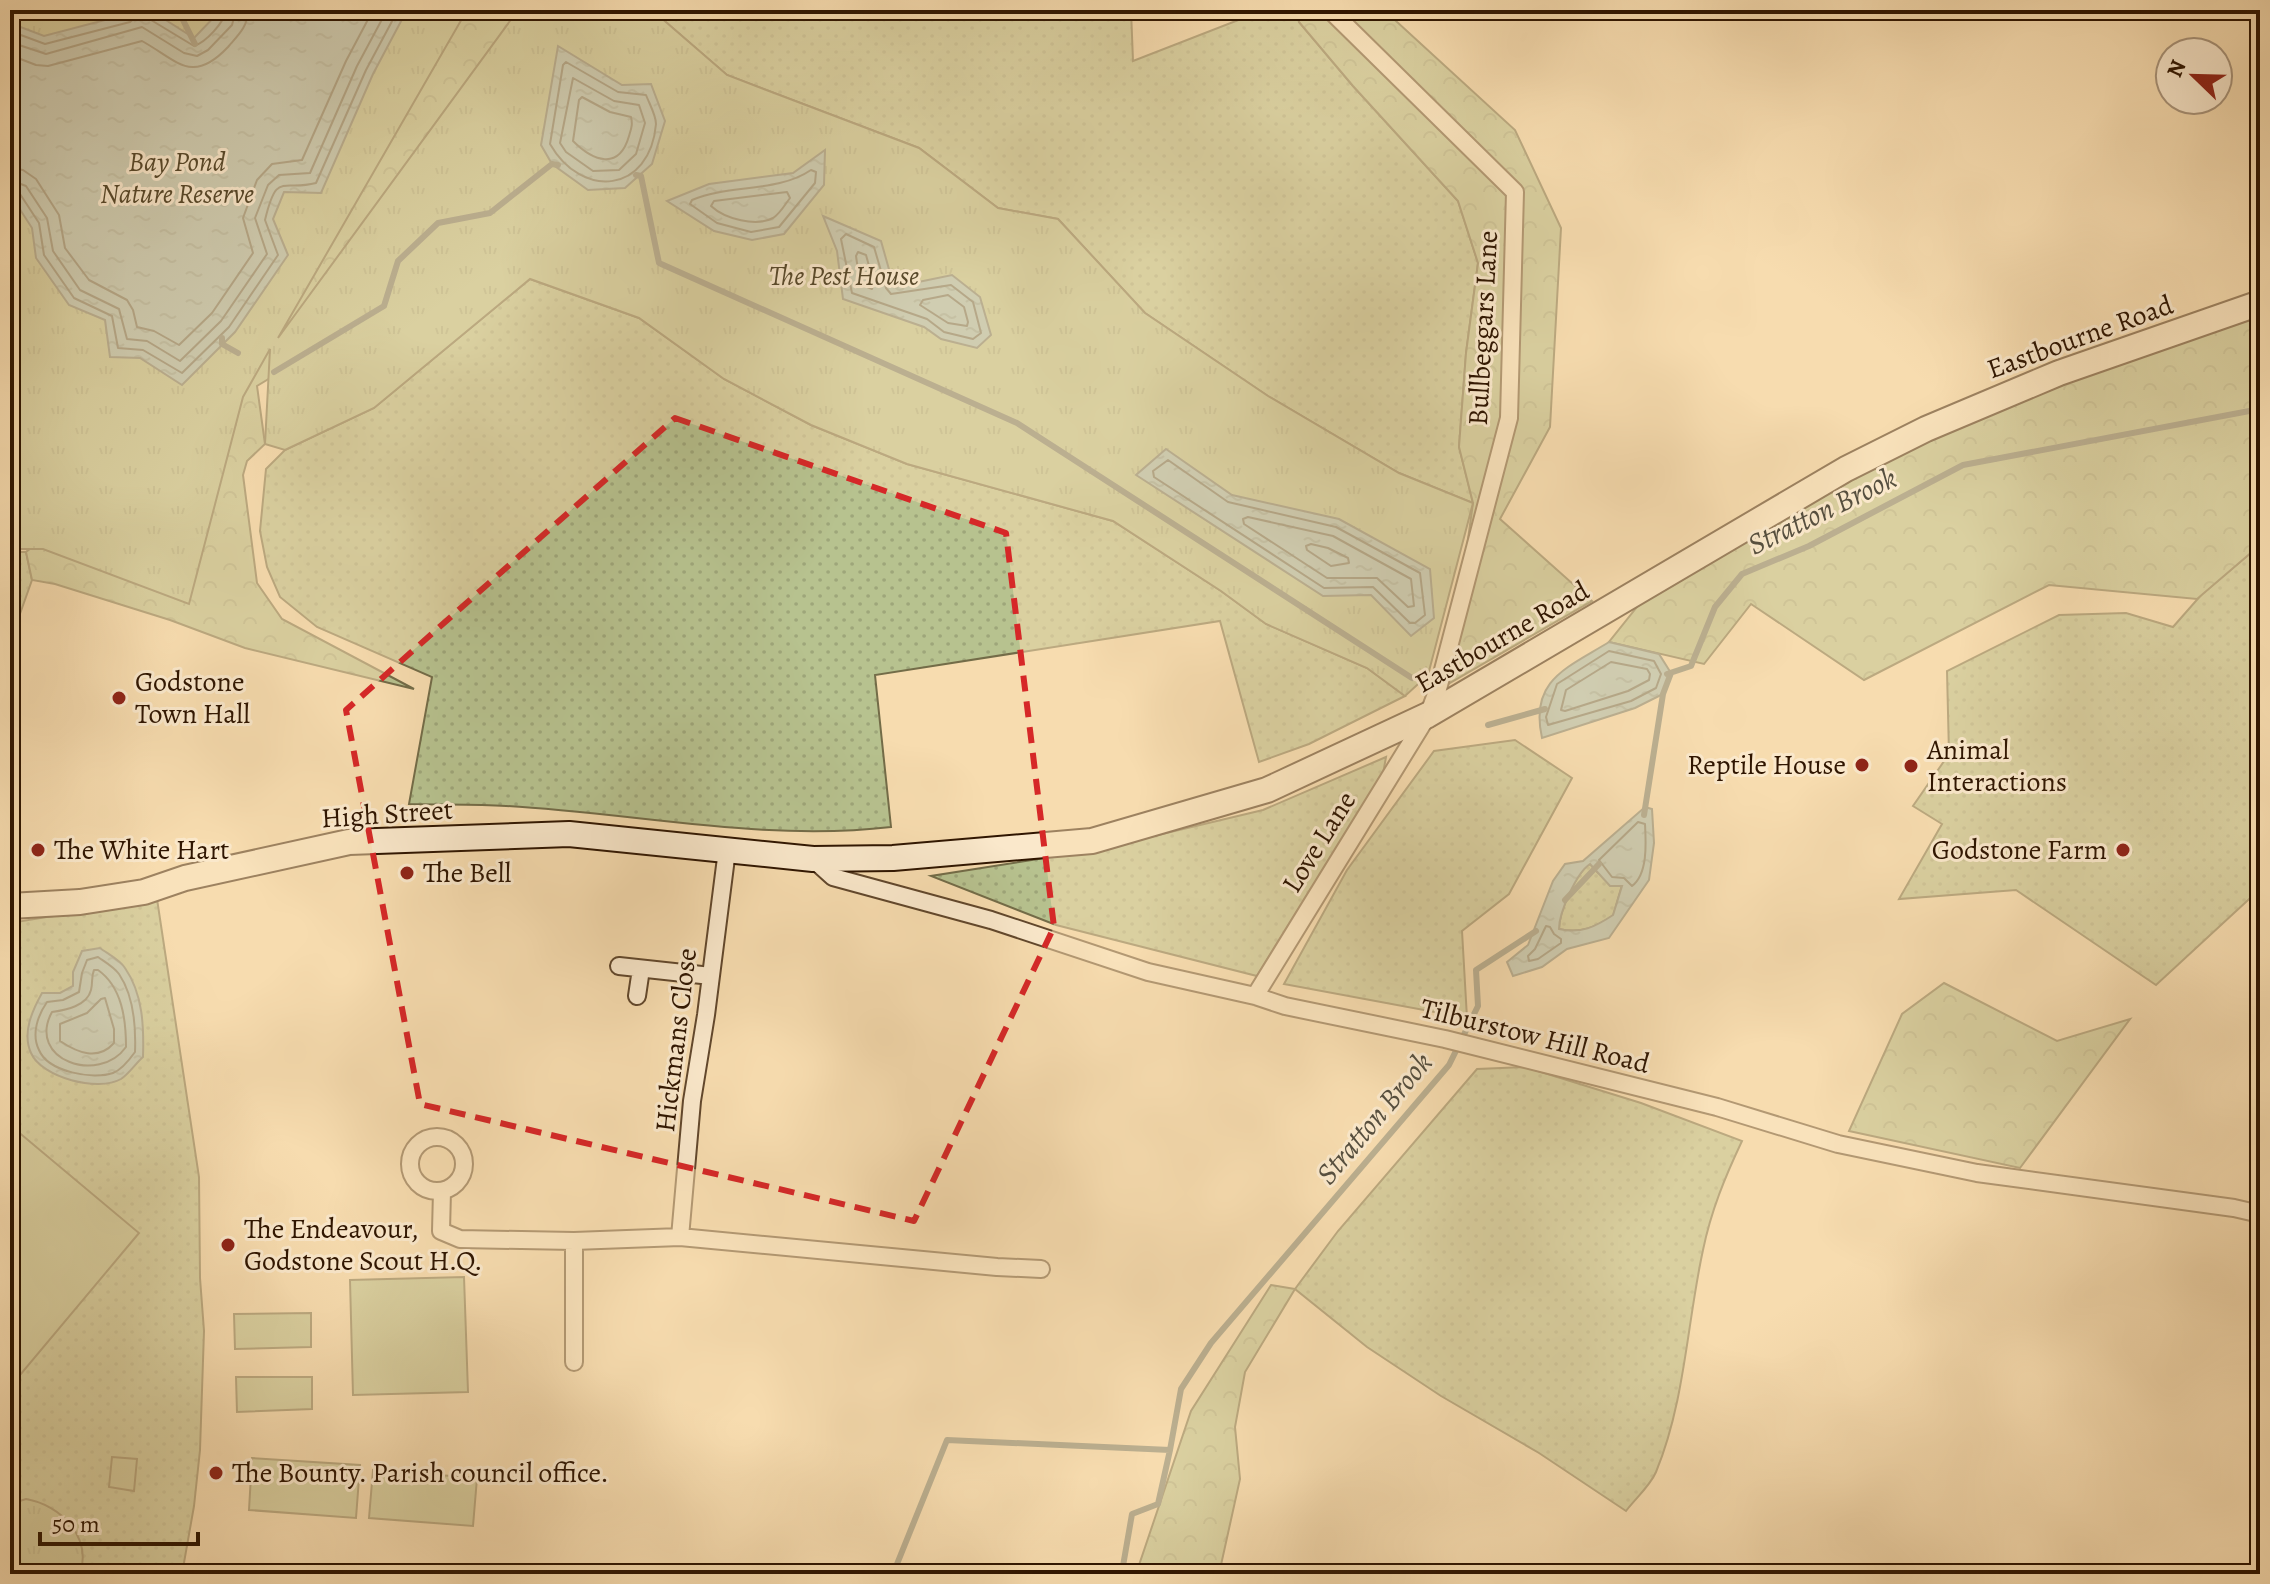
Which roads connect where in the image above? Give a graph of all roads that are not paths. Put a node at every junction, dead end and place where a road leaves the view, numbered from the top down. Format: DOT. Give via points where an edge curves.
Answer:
graph roads {
  1 [pos="1330,10"];
  2 [pos="2260,303"];
  3 [pos="1428,715"];
  4 [pos="727,850"];
  5 [pos="813,859"];
  6 [pos="10,906"];
  7 [pos="619,966"];
  8 [pos="641,969"];
  9 [pos="711,976"];
  10 [pos="637,996"];
  11 [pos="1255,996"];
  12 [pos="442,1191"];
  13 [pos="2260,1214"];
  14 [pos="680,1237"];
  15 [pos="574,1241"];
  16 [pos="1041,1269"];
  17 [pos="574,1362"];
  1 -- 3 [label="street, Bullbeggars Lane" via="1515,192 1509,418"];
  2 -- 3 [label="main road, Eastbourne Road" via="2059,373 1899,443 1832,477"];
  3 -- 5 [label="main road, Eastbourne Road" via="1267,790 1092,841 893,858"];
  3 -- 11 [label="street, Love Lane"];
  4 -- 5 [label="main road, Eastbourne Road"];
  4 -- 6 [label="main road, High Street" via="569,834 349,842 144,892"];
  4 -- 9 [label="street, Hickmans Close"];
  5 -- 11 [label="street, Tilburstow Hill Road" via="833,877 991,920 1148,972"];
  7 -- 8 [label="street"];
  8 -- 9 [label="street"];
  8 -- 10 [label="street"];
  9 -- 14 [label="street, Hickmans Close" via="692,1101"];
  11 -- 13 [label="street, Tilburstow Hill Road" via="1717,1107 1838,1144 1962,1170"];
  12 -- 15 [label="street" via="441,1231 460,1239"];
  14 -- 15 [label="street"];
  14 -- 16 [label="street"];
  15 -- 17 [label="street"];
}
